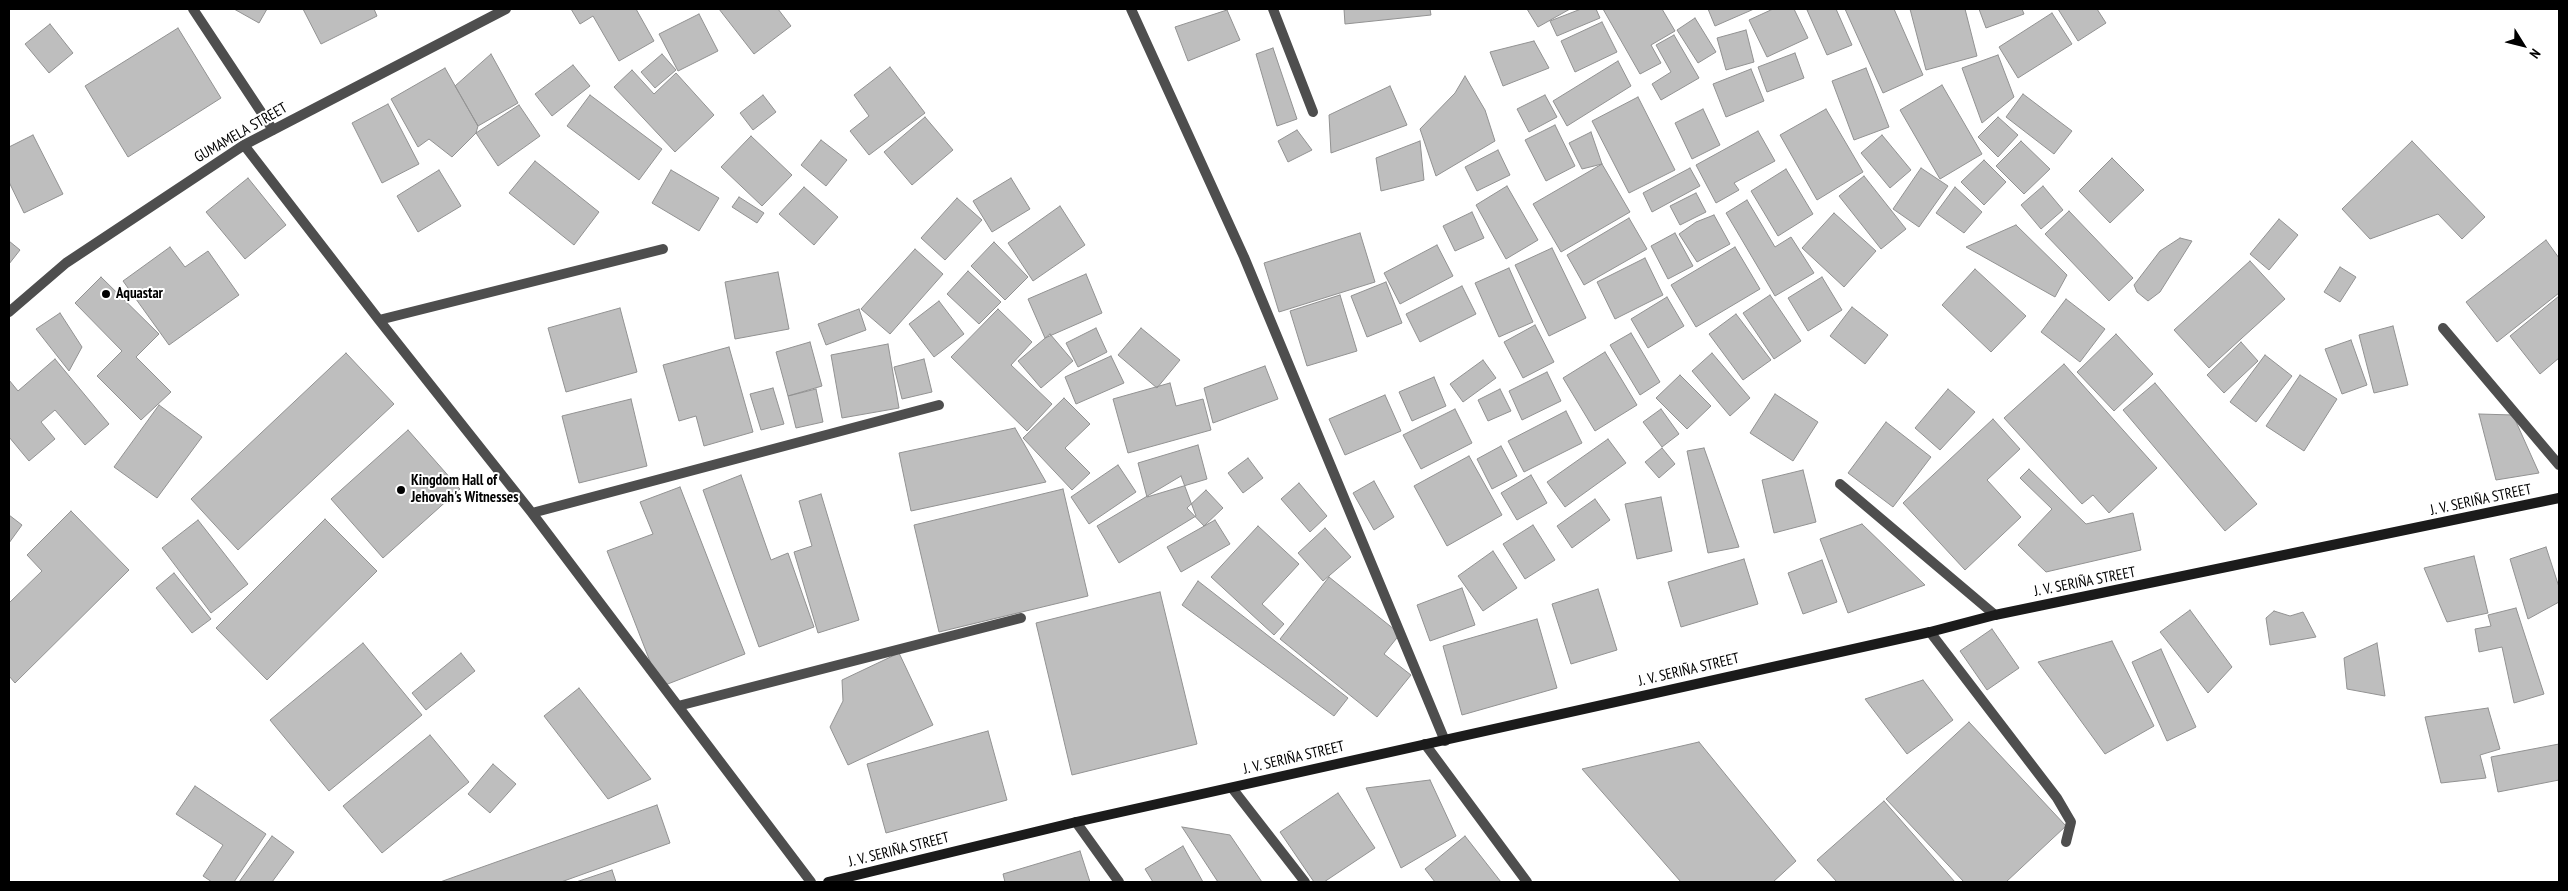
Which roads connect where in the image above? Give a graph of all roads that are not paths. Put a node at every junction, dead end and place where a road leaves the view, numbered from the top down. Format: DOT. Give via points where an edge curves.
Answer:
graph roads {
  1 [pos="193,9"];
  2 [pos="506,9"];
  3 [pos="1131,9"];
  4 [pos="1273,9"];
  5 [pos="1312,112"];
  6 [pos="273,130"];
  7 [pos="244,145"];
  8 [pos="662,249"];
  9 [pos="9,312"];
  10 [pos="379,320"];
  11 [pos="2443,328"];
  12 [pos="939,405"];
  13 [pos="2559,466"];
  14 [pos="1840,484"];
  15 [pos="2559,498"];
  16 [pos="532,513"];
  17 [pos="1995,615"];
  18 [pos="1021,618"];
  19 [pos="1930,632"];
  20 [pos="678,706"];
  21 [pos="1445,740"];
  22 [pos="1425,744"];
  23 [pos="1232,788"];
  24 [pos="1076,822"];
  25 [pos="2066,842"];
  26 [pos="811,882"];
  27 [pos="828,882"];
  28 [pos="1119,882"];
  29 [pos="1305,882"];
  30 [pos="1527,882"];
  1 -- 6 [label="street"];
  2 -- 6 [label="street, GUMAMELA STREET"];
  3 -- 21 [label="street" via="1244,257"];
  4 -- 5 [label="street"];
  6 -- 7 [label="street, GUMAMELA STREET"];
  7 -- 9 [label="street, GUMAMELA STREET" via="66,263"];
  7 -- 10 [label="street"];
  8 -- 10 [label="street"];
  10 -- 16 [label="street"];
  11 -- 13 [label="street"];
  12 -- 16 [label="street"];
  14 -- 17 [label="street"];
  15 -- 17 [label="main road, J. V. SERIÑA STREET"];
  16 -- 20 [label="street"];
  17 -- 19 [label="main road, J. V. SERIÑA STREET"];
  18 -- 20 [label="street"];
  19 -- 21 [label="main road, J. V. SERIÑA STREET"];
  19 -- 25 [label="street" via="2057,798 2071,822"];
  20 -- 26 [label="street"];
  21 -- 22 [label="main road, J. V. SERIÑA STREET"];
  22 -- 23 [label="main road, J. V. SERIÑA STREET"];
  22 -- 30 [label="street"];
  23 -- 24 [label="main road, J. V. SERIÑA STREET"];
  23 -- 29 [label="street"];
  24 -- 27 [label="main road, J. V. SERIÑA STREET"];
  24 -- 28 [label="street"];
}
